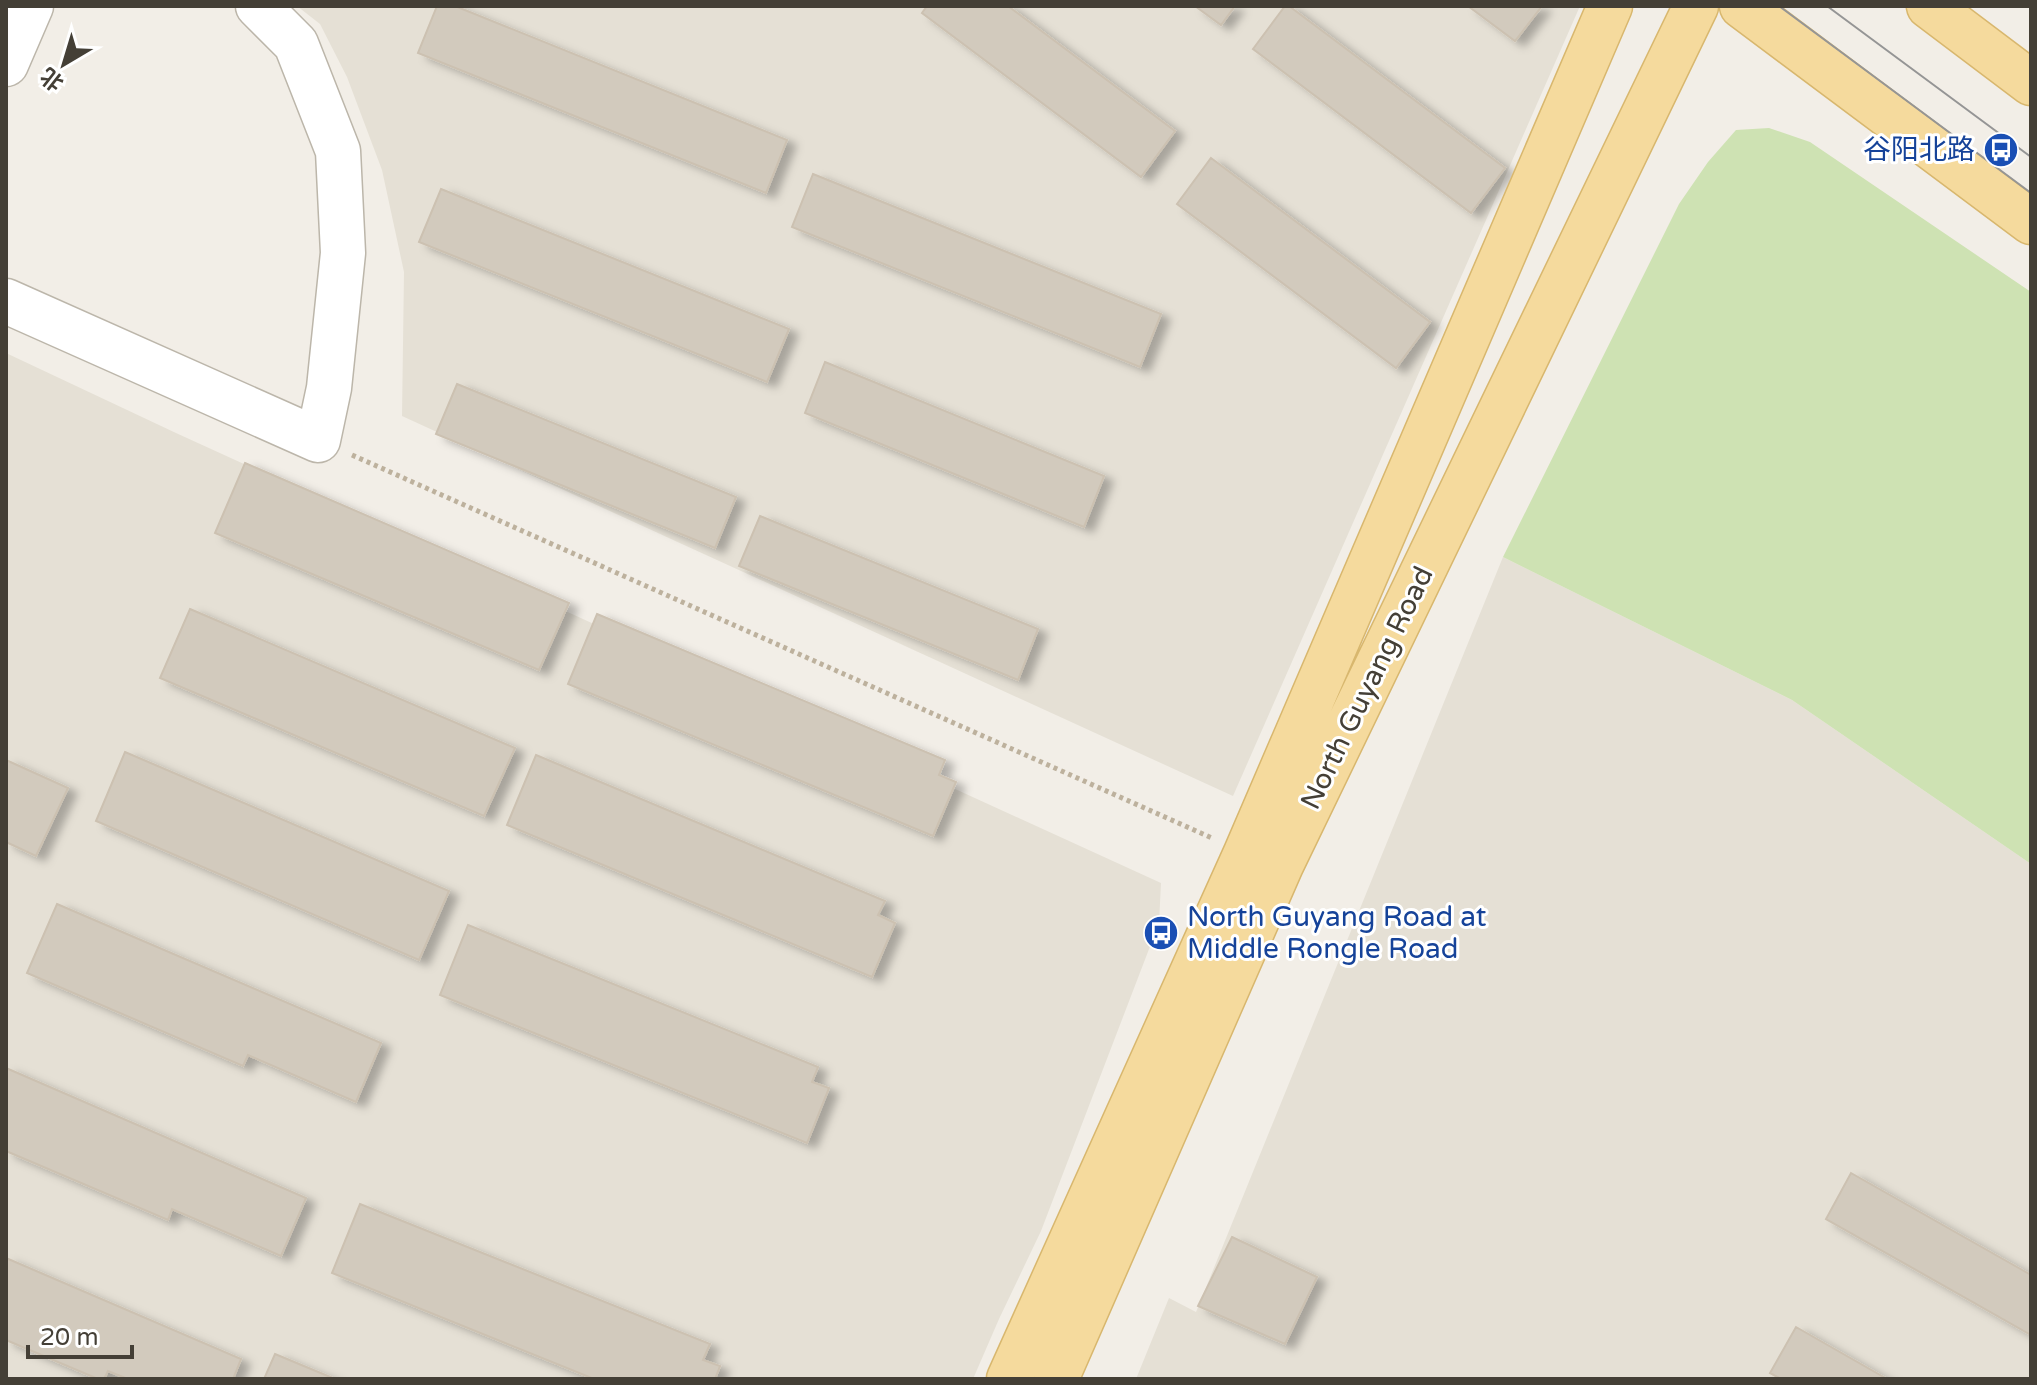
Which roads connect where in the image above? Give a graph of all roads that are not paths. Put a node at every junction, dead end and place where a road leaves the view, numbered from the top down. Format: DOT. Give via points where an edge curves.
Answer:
graph roads {
  1 [pos="258,6"];
  2 [pos="1610,6"];
  3 [pos="1696,6"];
  4 [pos="1742,6"];
  5 [pos="1929,6"];
  6 [pos="2031,83"];
  7 [pos="2031,222"];
  8 [pos="6,301"];
  9 [pos="1009,1379"];
  10 [pos="1056,1379"];
  1 -- 8 [label="lane" via="296,44 338,151 343,253 329,388 318,440"];
  2 -- 9 [label="main road, North Guyang Road" via="1246,853"];
  3 -- 10 [label="main road, North Guyang Road" via="1281,865"];
  4 -- 7 [label="main road"];
  5 -- 6 [label="main road"];
}
